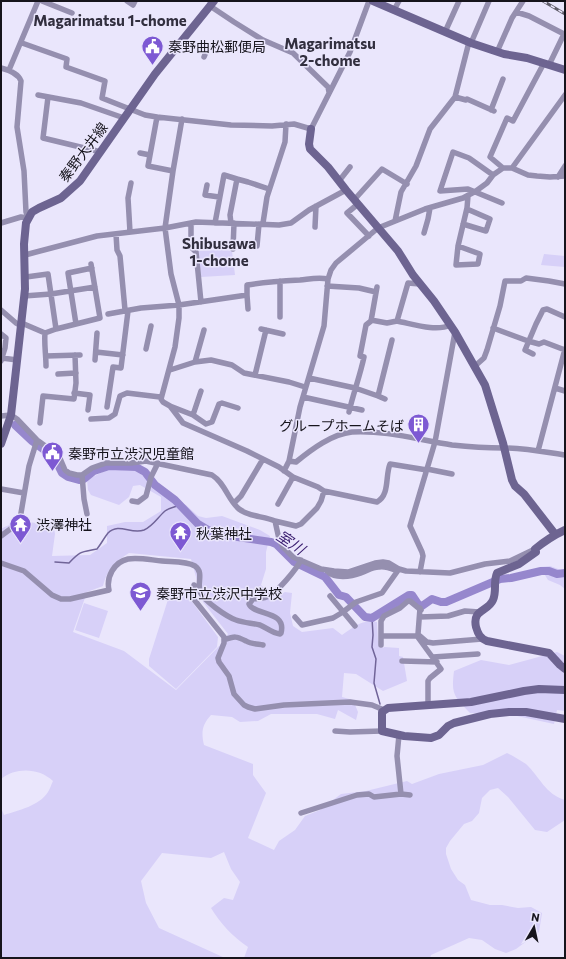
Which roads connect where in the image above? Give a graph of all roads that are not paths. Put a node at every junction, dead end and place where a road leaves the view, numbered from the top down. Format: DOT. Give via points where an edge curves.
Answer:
graph roads {
  1 [pos="38,1"];
  2 [pos="42,1"];
  3 [pos="127,1"];
  4 [pos="135,1"];
  5 [pos="369,1"];
  6 [pos="373,1"];
  7 [pos="399,1"];
  8 [pos="459,1"];
  9 [pos="489,1"];
  10 [pos="523,1"];
  11 [pos="211,3"];
  12 [pos="394,10"];
  13 [pos="516,12"];
  14 [pos="72,13"];
  15 [pos="445,32"];
  16 [pos="22,43"];
  17 [pos="470,43"];
  18 [pos="208,47"];
  19 [pos="496,52"];
  20 [pos="204,57"];
  21 [pos="547,64"];
  22 [pos="1,68"];
  23 [pos="9,70"];
  24 [pos="565,70"];
  25 [pos="503,79"];
  26 [pos="330,92"];
  27 [pos="38,95"];
  28 [pos="565,95"];
  29 [pos="48,97"];
  30 [pos="455,97"];
  31 [pos="130,108"];
  32 [pos="157,117"];
  33 [pos="124,118"];
  34 [pos="182,119"];
  35 [pos="286,124"];
  36 [pos="311,129"];
  37 [pos="101,152"];
  38 [pos="140,153"];
  39 [pos="150,155"];
  40 [pos="565,166"];
  41 [pos="350,167"];
  42 [pos="503,168"];
  43 [pos="512,168"];
  44 [pos="173,171"];
  45 [pos="494,175"];
  46 [pos="565,176"];
  47 [pos="558,177"];
  48 [pos="237,179"];
  49 [pos="339,181"];
  50 [pos="131,183"];
  51 [pos="406,184"];
  52 [pos="207,185"];
  53 [pos="269,189"];
  54 [pos="346,190"];
  55 [pos="476,192"];
  56 [pos="468,196"];
  57 [pos="219,197"];
  58 [pos="233,199"];
  59 [pos="240,201"];
  60 [pos="356,202"];
  61 [pos="502,203"];
  62 [pos="316,206"];
  63 [pos="430,208"];
  64 [pos="467,209"];
  65 [pos="28,218"];
  66 [pos="395,221"];
  67 [pos="1,223"];
  68 [pos="191,223"];
  69 [pos="215,223"];
  70 [pos="232,223"];
  71 [pos="261,224"];
  72 [pos="463,224"];
  73 [pos="315,227"];
  74 [pos="165,228"];
  75 [pos="378,228"];
  76 [pos="130,232"];
  77 [pos="424,233"];
  78 [pos="116,234"];
  79 [pos="369,236"];
  80 [pos="257,246"];
  81 [pos="458,246"];
  82 [pos="233,249"];
  83 [pos="25,255"];
  84 [pos="26,277"];
  85 [pos="328,279"];
  86 [pos="280,281"];
  87 [pos="420,284"];
  88 [pos="565,284"];
  89 [pos="327,286"];
  90 [pos="95,287"];
  91 [pos="71,291"];
  92 [pos="51,294"];
  93 [pos="247,295"];
  94 [pos="24,296"];
  95 [pos="201,302"];
  96 [pos="179,305"];
  97 [pos="248,309"];
  98 [pos="1,310"];
  99 [pos="127,310"];
  100 [pos="108,314"];
  101 [pos="565,316"];
  102 [pos="280,317"];
  103 [pos="371,320"];
  104 [pos="398,321"];
  105 [pos="76,324"];
  106 [pos="20,325"];
  107 [pos="151,326"];
  108 [pos="493,328"];
  109 [pos="56,329"];
  110 [pos="453,329"];
  111 [pos="204,330"];
  112 [pos="45,333"];
  113 [pos="97,333"];
  114 [pos="1,334"];
  115 [pos="283,334"];
  116 [pos="392,340"];
  117 [pos="528,341"];
  118 [pos="518,348"];
  119 [pos="146,349"];
  120 [pos="525,350"];
  121 [pos="565,350"];
  122 [pos="96,352"];
  123 [pos="533,354"];
  124 [pos="123,355"];
  125 [pos="46,356"];
  126 [pos="1,360"];
  127 [pos="16,360"];
  128 [pos="95,360"];
  129 [pos="195,362"];
  130 [pos="46,366"];
  131 [pos="475,366"];
  132 [pos="170,370"];
  133 [pos="76,373"];
  134 [pos="58,374"];
  135 [pos="255,376"];
  136 [pos="309,378"];
  137 [pos="305,388"];
  138 [pos="355,388"];
  139 [pos="555,388"];
  140 [pos="202,391"];
  141 [pos="565,391"];
  142 [pos="74,393"];
  143 [pos="378,396"];
  144 [pos="160,397"];
  145 [pos="302,397"];
  146 [pos="385,399"];
  147 [pos="119,402"];
  148 [pos="170,406"];
  149 [pos="238,408"];
  150 [pos="88,410"];
  151 [pos="350,410"];
  152 [pos="362,410"];
  153 [pos="11,415"];
  154 [pos="192,415"];
  155 [pos="1,416"];
  156 [pos="90,419"];
  157 [pos="40,423"];
  158 [pos="435,442"];
  159 [pos="36,443"];
  160 [pos="1,444"];
  161 [pos="504,448"];
  162 [pos="538,451"];
  163 [pos="565,455"];
  164 [pos="263,459"];
  165 [pos="290,461"];
  166 [pos="158,463"];
  167 [pos="427,469"];
  168 [pos="284,471"];
  169 [pos="452,474"];
  170 [pos="82,476"];
  171 [pos="293,477"];
  172 [pos="1,489"];
  173 [pos="324,491"];
  174 [pos="24,494"];
  175 [pos="132,500"];
  176 [pos="234,503"];
  177 [pos="278,504"];
  178 [pos="87,514"];
  179 [pos="275,521"];
  180 [pos="565,530"];
  181 [pos="555,534"];
  182 [pos="1,536"];
  183 [pos="535,549"];
  184 [pos="300,561"];
  185 [pos="1,563"];
  186 [pos="398,570"];
  187 [pos="420,572"];
  188 [pos="194,585"];
  189 [pos="330,596"];
  190 [pos="343,612"];
  191 [pos="479,612"];
  192 [pos="295,617"];
  193 [pos="420,617"];
  194 [pos="355,626"];
  195 [pos="417,635"];
  196 [pos="381,636"];
  197 [pos="482,639"];
  198 [pos="224,640"];
  199 [pos="263,645"];
  200 [pos="382,645"];
  201 [pos="478,654"];
  202 [pos="435,660"];
  203 [pos="402,661"];
  204 [pos="565,669"];
  205 [pos="565,690"];
  206 [pos="428,706"];
  207 [pos="384,710"];
  208 [pos="565,719"];
  209 [pos="334,731"];
  210 [pos="382,731"];
  211 [pos="399,735"];
  212 [pos="401,794"];
  213 [pos="410,795"];
  214 [pos="301,813"];
  1 -- 16 [label="street"];
  2 -- 14 [label="street"];
  3 -- 4 [label="street" via="133,5"];
  5 -- 26 [label="street" via="350,52"];
  6 -- 12 [label="street"];
  7 -- 12 [label="street"];
  8 -- 15 [label="street"];
  9 -- 17 [label="street"];
  10 -- 13 [label="street"];
  11 -- 26 [label="street" via="263,40 293,53"];
  11 -- 31 [label="street, 秦野大井線"];
  12 -- 15 [label="street"];
  13 -- 19 [label="street"];
  13 -- 21 [label="street" via="564,34"];
  15 -- 17 [label="street"];
  16 -- 23 [label="street"];
  16 -- 31 [label="street" via="67,59 66,67 105,81 102,98"];
  17 -- 19 [label="street"];
  17 -- 30 [label="street"];
  18 -- 20 [label="street"];
  19 -- 21 [label="street"];
  21 -- 24 [label="street"];
  21 -- 42 [label="street" via="513,121 507,118 493,149 490,158"];
  22 -- 23 [label="street"];
  23 -- 65 [label="street" via="21,81 17,127"];
  25 -- 30 [label="street" via="492,110 467,99"];
  26 -- 36 [label="street"];
  27 -- 29 [label="street"];
  28 -- 43 [label="street"];
  29 -- 33 [label="street" via="80,103"];
  29 -- 37 [label="street" via="43,138"];
  30 -- 51 [label="street" via="430,129"];
  31 -- 32 [label="street"];
  31 -- 33 [label="street, 秦野大井線"];
  32 -- 34 [label="street"];
  32 -- 39 [label="street"];
  33 -- 37 [label="street, 秦野大井線"];
  34 -- 35 [label="street" via="231,125"];
  34 -- 44 [label="street"];
  35 -- 36 [label="street" via="302,125"];
  35 -- 53 [label="street" via="284,142"];
  36 -- 49 [label="street" via="310,149"];
  37 -- 65 [label="street, 秦野大井線" via="67,194 32,212"];
  38 -- 39 [label="street"];
  39 -- 44 [label="street" via="148,166"];
  40 -- 47 [label="street"];
  41 -- 49 [label="street"];
  42 -- 43 [label="street"];
  42 -- 45 [label="street"];
  43 -- 47 [label="street" via="528,175"];
  44 -- 74 [label="street"];
  45 -- 55 [label="street"];
  45 -- 55 [label="street" via="469,158 453,152 440,190 468,189"];
  46 -- 47 [label="street"];
  48 -- 53 [label="street"];
  48 -- 57 [label="street" via="224,175"];
  48 -- 58 [label="street"];
  49 -- 54 [label="street"];
  50 -- 76 [label="street" via="128,198"];
  51 -- 60 [label="street" via="382,169"];
  51 -- 66 [label="street"];
  52 -- 57 [label="street" via="205,195"];
  53 -- 71 [label="street"];
  54 -- 60 [label="street"];
  54 -- 62 [label="street"];
  55 -- 56 [label="street"];
  55 -- 61 [label="street"];
  56 -- 63 [label="street"];
  56 -- 64 [label="street"];
  57 -- 69 [label="street"];
  58 -- 59 [label="street"];
  58 -- 70 [label="street" via="230,215"];
  60 -- 75 [label="street"];
  60 -- 79 [label="street" via="347,213"];
  62 -- 71 [label="street" via="291,223"];
  62 -- 73 [label="street"];
  63 -- 66 [label="street"];
  63 -- 77 [label="street"];
  64 -- 72 [label="street"];
  64 -- 72 [label="street" via="490,219 486,231"];
  65 -- 67 [label="street" via="21,217"];
  65 -- 83 [label="street"];
  66 -- 75 [label="street"];
  68 -- 69 [label="street"];
  68 -- 74 [label="street"];
  68 -- 95 [label="street" via="191,247 196,252"];
  69 -- 70 [label="street"];
  70 -- 71 [label="street"];
  70 -- 82 [label="street"];
  71 -- 80 [label="street"];
  72 -- 81 [label="street"];
  74 -- 76 [label="street"];
  74 -- 96 [label="street" via="171,274"];
  75 -- 79 [label="street"];
  75 -- 87 [label="street" via="398,251"];
  76 -- 78 [label="street"];
  78 -- 83 [label="street" via="80,240"];
  78 -- 99 [label="street"];
  79 -- 85 [label="street" via="336,263"];
  81 -- 81 [label="street" via="456,265 478,264 480,254"];
  83 -- 84 [label="street"];
  84 -- 92 [label="street" via="48,274"];
  84 -- 94 [label="street"];
  85 -- 86 [label="street" via="318,277"];
  85 -- 89 [label="street"];
  86 -- 93 [label="street" via="247,285"];
  86 -- 102 [label="street"];
  87 -- 104 [label="street" via="408,283"];
  87 -- 110 [label="street"];
  88 -- 108 [label="street" via="526,278 521,281 505,281"];
  89 -- 103 [label="street" via="376,289"];
  89 -- 136 [label="street" via="324,326"];
  90 -- 91 [label="street"];
  90 -- 91 [label="street" via="92,266 68,273"];
  90 -- 105 [label="street" via="100,318"];
  91 -- 92 [label="street"];
  91 -- 105 [label="street"];
  92 -- 94 [label="street"];
  92 -- 109 [label="street"];
  93 -- 95 [label="street"];
  93 -- 97 [label="street"];
  94 -- 106 [label="street"];
  95 -- 96 [label="street"];
  96 -- 99 [label="street"];
  96 -- 132 [label="street" via="178,333"];
  98 -- 106 [label="street"];
  99 -- 100 [label="street"];
  99 -- 124 [label="street"];
  101 -- 117 [label="street" via="547,309 543,310"];
  103 -- 104 [label="street" via="387,323"];
  103 -- 138 [label="street" via="366,325 360,356 364,357"];
  104 -- 110 [label="street"];
  105 -- 109 [label="street"];
  106 -- 112 [label="street" via="24,324"];
  106 -- 127 [label="street"];
  107 -- 119 [label="street"];
  108 -- 117 [label="street"];
  108 -- 131 [label="street" via="486,354"];
  109 -- 112 [label="street"];
  110 -- 131 [label="street"];
  110 -- 158 [label="street" via="442,412"];
  111 -- 129 [label="street"];
  112 -- 125 [label="street"];
  113 -- 122 [label="street"];
  114 -- 126 [label="street" via="6,338"];
  115 -- 135 [label="street" via="263,330"];
  116 -- 143 [label="street"];
  117 -- 120 [label="street"];
  117 -- 121 [label="street" via="539,344 544,342"];
  118 -- 120 [label="street"];
  120 -- 123 [label="street"];
  121 -- 139 [label="street"];
  122 -- 124 [label="street"];
  122 -- 128 [label="street"];
  124 -- 147 [label="street" via="121,368 113,367 107,404"];
  125 -- 130 [label="street"];
  125 -- 133 [label="street" via="77,355"];
  126 -- 127 [label="street"];
  127 -- 153 [label="street"];
  129 -- 132 [label="street"];
  129 -- 135 [label="street" via="211,360 232,365 244,373"];
  131 -- 161 [label="street" via="485,385"];
  132 -- 144 [label="street"];
  133 -- 134 [label="street"];
  133 -- 142 [label="street"];
  135 -- 137 [label="street" via="289,382"];
  136 -- 137 [label="street"];
  136 -- 138 [label="street"];
  137 -- 145 [label="street"];
  138 -- 143 [label="street"];
  138 -- 151 [label="street"];
  139 -- 141 [label="street"];
  139 -- 162 [label="street"];
  140 -- 154 [label="street"];
  142 -- 150 [label="street" via="90,395"];
  142 -- 157 [label="street" via="74,399 43,393"];
  143 -- 146 [label="street"];
  144 -- 147 [label="street" via="127,392 120,396"];
  144 -- 148 [label="street"];
  145 -- 151 [label="street"];
  145 -- 165 [label="street"];
  147 -- 156 [label="street" via="115,414 110,418"];
  148 -- 154 [label="street"];
  148 -- 164 [label="street" via="183,423"];
  149 -- 154 [label="street" via="227,402 219,404 212,422 206,424"];
  151 -- 152 [label="street"];
  153 -- 155 [label="street"];
  153 -- 159 [label="street"];
  153 -- 160 [label="street"];
  158 -- 161 [label="street"];
  158 -- 165 [label="street" via="390,434 353,432 327,441 296,462"];
  158 -- 167 [label="street"];
  159 -- 170 [label="street" via="59,456 69,473"];
  159 -- 174 [label="street"];
  161 -- 162 [label="street"];
  161 -- 181 [label="street" via="515,486"];
  162 -- 163 [label="street"];
  164 -- 168 [label="street"];
  164 -- 176 [label="street"];
  165 -- 168 [label="street"];
  166 -- 170 [label="street" via="106,463 92,468"];
  166 -- 175 [label="street" via="144,500"];
  166 -- 176 [label="street" via="212,475"];
  167 -- 169 [label="street"];
  167 -- 173 [label="street" via="390,464 385,493 377,502"];
  167 -- 187 [label="street" via="410,526 423,556"];
  168 -- 171 [label="street"];
  170 -- 178 [label="street"];
  171 -- 173 [label="street"];
  171 -- 177 [label="street"];
  172 -- 174 [label="street"];
  173 -- 179 [label="street" via="317,508 301,524 296,526"];
  174 -- 182 [label="street" via="20,519"];
  176 -- 179 [label="street" via="246,514"];
  179 -- 184 [label="street" via="283,547"];
  180 -- 181 [label="street"];
  181 -- 183 [label="street"];
  183 -- 187 [label="street" via="510,561 450,573"];
  183 -- 191 [label="street" via="536,552 529,558 497,573 493,601"];
  184 -- 186 [label="street" via="327,571 348,572 383,562"];
  184 -- 188 [label="street" via="296,569 272,594 253,599 249,604 281,623 283,625 280,634 230,618 202,596"];
  185 -- 188 [label="street" via="24,571 52,595 66,600 109,590 110,573 127,559 188,563 198,568 200,573"];
  186 -- 187 [label="street"];
  186 -- 190 [label="street" via="382,593 354,604"];
  188 -- 198 [label="street" via="192,597"];
  189 -- 190 [label="street"];
  190 -- 192 [label="street" via="333,618 302,625"];
  190 -- 194 [label="street"];
  191 -- 193 [label="street" via="465,611 448,616"];
  191 -- 197 [label="street" via="475,623 478,635"];
  193 -- 195 [label="street"];
  193 -- 196 [label="street" via="420,609 408,601 384,616 381,621"];
  195 -- 196 [label="street"];
  195 -- 197 [label="street" via="433,643"];
  195 -- 202 [label="street"];
  196 -- 200 [label="street"];
  197 -- 204 [label="street" via="549,653"];
  198 -- 199 [label="street" via="237,637"];
  198 -- 207 [label="street" via="219,662 229,676 234,694 248,707 255,709 350,702 372,705"];
  201 -- 202 [label="street"];
  202 -- 203 [label="street"];
  202 -- 206 [label="street" via="441,669 428,681"];
  205 -- 206 [label="street" via="539,689 471,702"];
  206 -- 207 [label="street"];
  207 -- 210 [label="street"];
  208 -- 211 [label="street" via="526,712 498,712 454,723 440,735 431,738"];
  209 -- 210 [label="street"];
  210 -- 211 [label="street"];
  211 -- 212 [label="street" via="397,756"];
  212 -- 213 [label="street"];
  212 -- 214 [label="street" via="374,797 370,794 357,795"];
}
